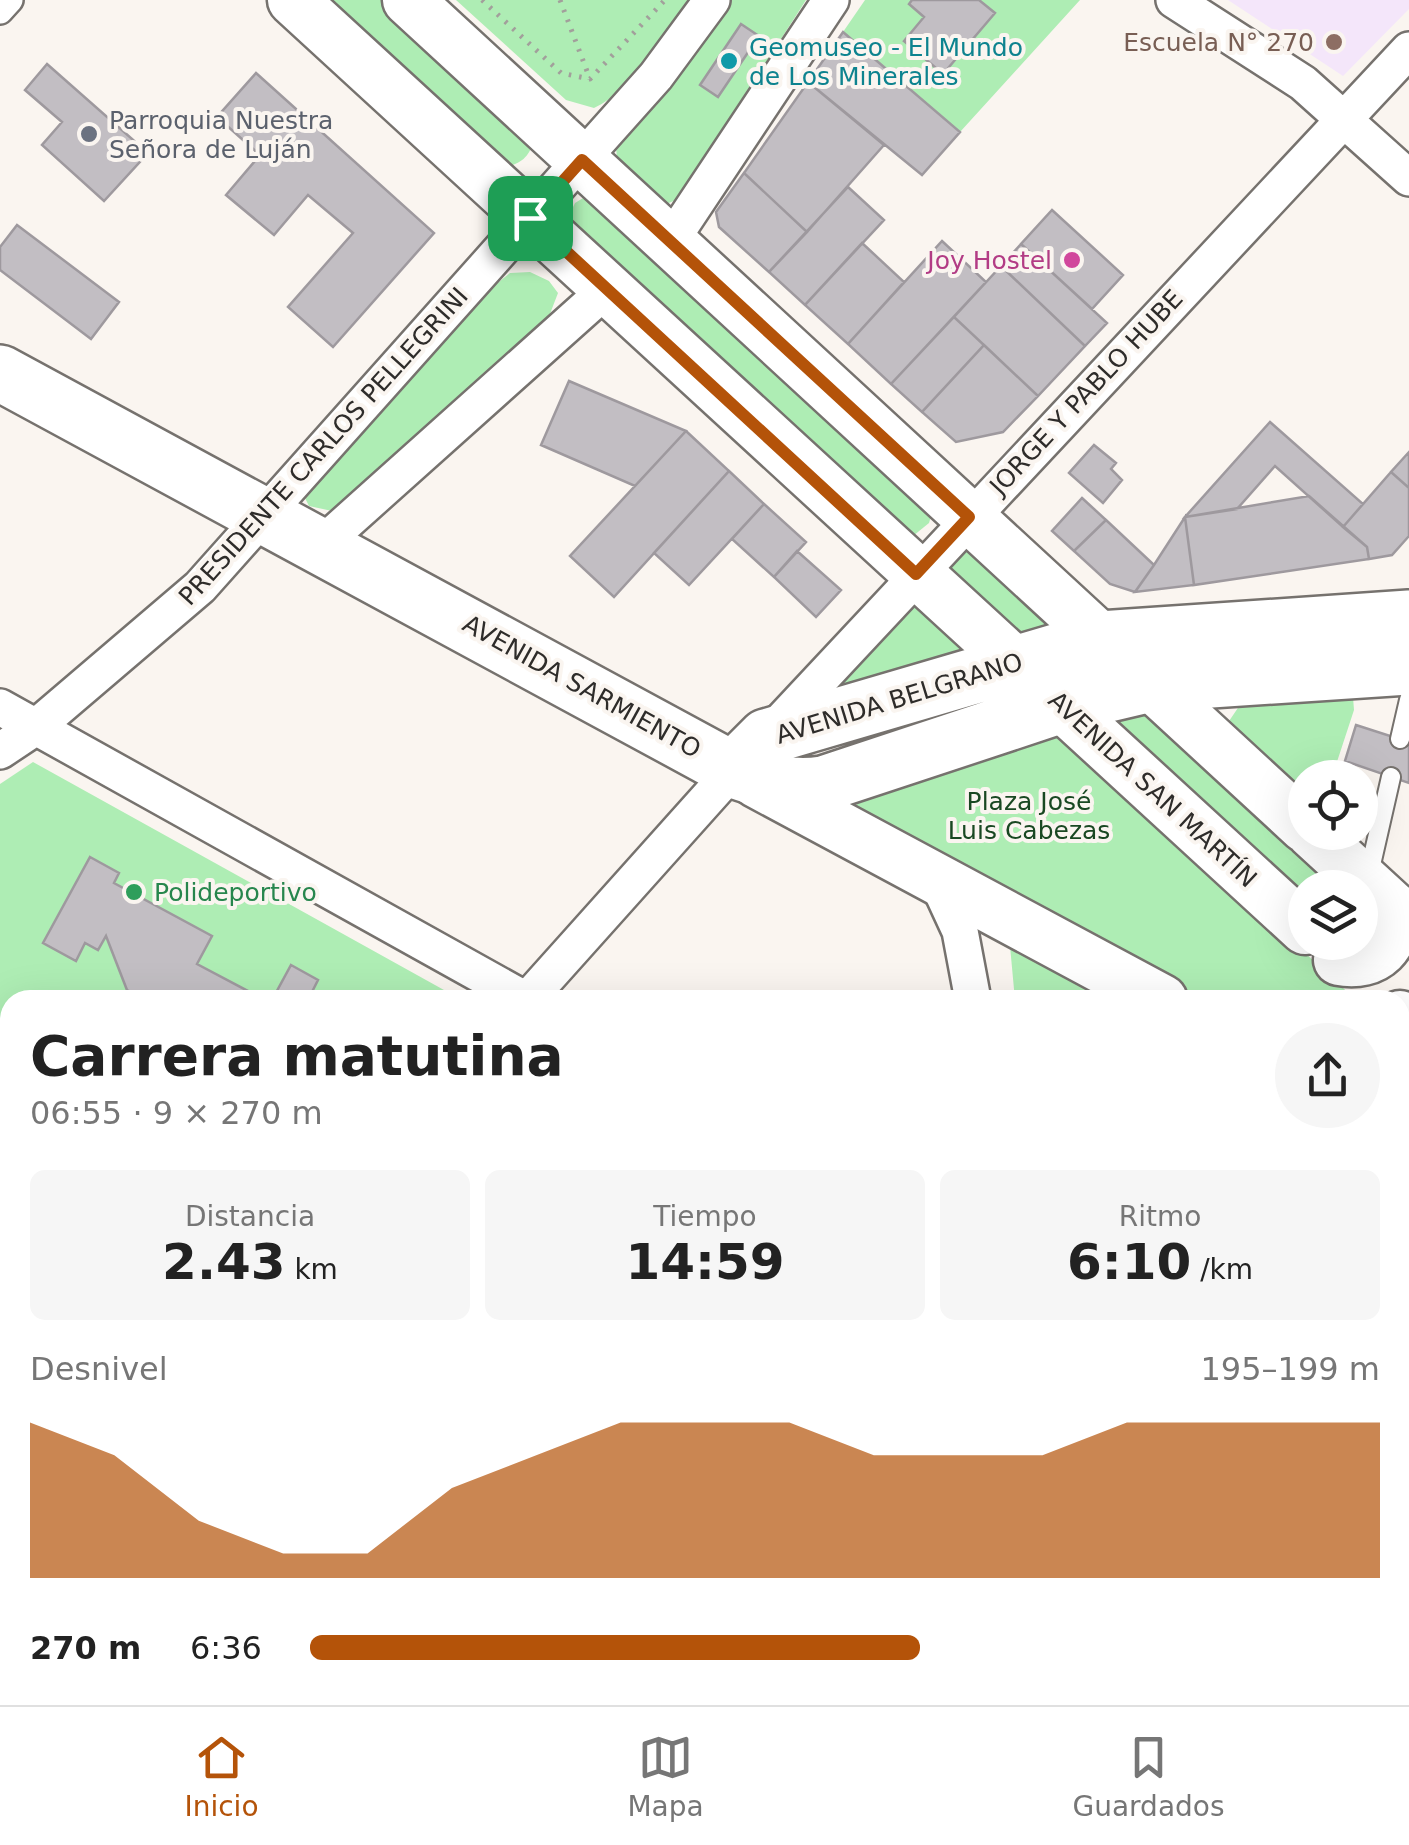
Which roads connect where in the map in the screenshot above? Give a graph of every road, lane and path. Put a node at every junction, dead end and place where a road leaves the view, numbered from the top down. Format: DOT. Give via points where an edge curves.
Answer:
graph roads {
  1 [pos="10,0"];
  2 [pos="293,0"];
  3 [pos="408,0"];
  4 [pos="482,0"];
  5 [pos="560,0"];
  6 [pos="665,0"];
  7 [pos="712,0"];
  8 [pos="831,0"];
  9 [pos="1174,0"];
  10 [pos="0,11"];
  11 [pos="1409,50"];
  12 [pos="590,79"];
  13 [pos="1344,118"];
  14 [pos="582,160"];
  15 [pos="1409,178"];
  16 [pos="530,218"];
  17 [pos="670,242"];
  18 [pos="607,290"];
  19 [pos="0,373"];
  20 [pos="265,517"];
  21 [pos="969,517"];
  22 [pos="320,545"];
  23 [pos="916,574"];
  24 [pos="1409,618"];
  25 [pos="1100,640"];
  26 [pos="1014,662"];
  27 [pos="1409,668"];
  28 [pos="1151,684"];
  29 [pos="1409,700"];
  30 [pos="1062,704"];
  31 [pos="0,707"];
  32 [pos="36,727"];
  33 [pos="1400,739"];
  34 [pos="0,751"];
  35 [pos="750,753"];
  36 [pos="1391,777"];
  37 [pos="1288,810"];
  38 [pos="1331,850"];
  39 [pos="936,879"];
  40 [pos="1389,904"];
  41 [pos="1288,913"];
  42 [pos="1378,953"];
  43 [pos="1338,960"];
  44 [pos="508,990"];
  45 [pos="535,990"];
  46 [pos="971,990"];
  47 [pos="1143,990"];
  48 [pos="1371,990"];
  1 -- 10 [label="street"];
  2 -- 16 [label="main road, AVENIDA SAN MARTÍN"];
  3 -- 14 [label="main road"];
  4 -- 12 [label="path" via="561,73"];
  5 -- 12 [label="path"];
  6 -- 12 [label="path"];
  7 -- 14 [label="street, PRESIDENTE CARLOS PELLEGRINI"];
  8 -- 17 [label="street"];
  9 -- 13 [label="street"];
  11 -- 13 [label="street, JORGE Y PABLO HUBE"];
  13 -- 15 [label="street"];
  13 -- 21 [label="street, JORGE Y PABLO HUBE"];
  14 -- 16 [label="street, PRESIDENTE CARLOS PELLEGRINI"];
  14 -- 17 [label="main road"];
  16 -- 18 [label="main road, AVENIDA SAN MARTÍN"];
  16 -- 20 [label="street, PRESIDENTE CARLOS PELLEGRINI"];
  17 -- 21 [label="main road"];
  18 -- 22 [label="street"];
  18 -- 23 [label="main road, AVENIDA SAN MARTÍN"];
  19 -- 20 [label="highway, AVENIDA SARMIENTO"];
  20 -- 22 [label="highway, AVENIDA SARMIENTO"];
  20 -- 32 [label="street, PRESIDENTE CARLOS PELLEGRINI" via="200,587"];
  21 -- 23 [label="street, JORGE Y PABLO HUBE"];
  21 -- 25 [label="main road"];
  22 -- 35 [label="highway, AVENIDA SARMIENTO"];
  23 -- 26 [label="main road, AVENIDA SAN MARTÍN"];
  23 -- 35 [label="street, JORGE Y PABLO HUBE"];
  24 -- 25 [label="highway, AVENIDA BELGRANO"];
  25 -- 26 [label="highway, AVENIDA BELGRANO"];
  25 -- 28 [label="main road"];
  26 -- 30 [label="main road, AVENIDA SAN MARTÍN"];
  26 -- 35 [label="highway, AVENIDA BELGRANO"];
  27 -- 28 [label="highway, AVENIDA BELGRANO"];
  28 -- 30 [label="highway, AVENIDA BELGRANO"];
  28 -- 37 [label="main road"];
  29 -- 33 [label="lane"];
  30 -- 35 [label="highway, AVENIDA BELGRANO" via="823,784 785,786"];
  30 -- 41 [label="main road, AVENIDA SAN MARTÍN"];
  31 -- 32 [label="street"];
  32 -- 34 [label="street, PRESIDENTE CARLOS PELLEGRINI"];
  32 -- 44 [label="street"];
  35 -- 39 [label="main road, AVENIDA SARMIENTO"];
  35 -- 45 [label="street, JORGE Y PABLO HUBE"];
  36 -- 40 [label="lane"];
  38 -- 40 [label="main road"];
  39 -- 46 [label="street" via="960,930"];
  39 -- 47 [label="main road, AVENIDA SARMIENTO"];
  40 -- 42 [label="main road" via="1396,925"];
  43 -- 48 [label="main road, AVENIDA SAN MARTÍN"];
}
